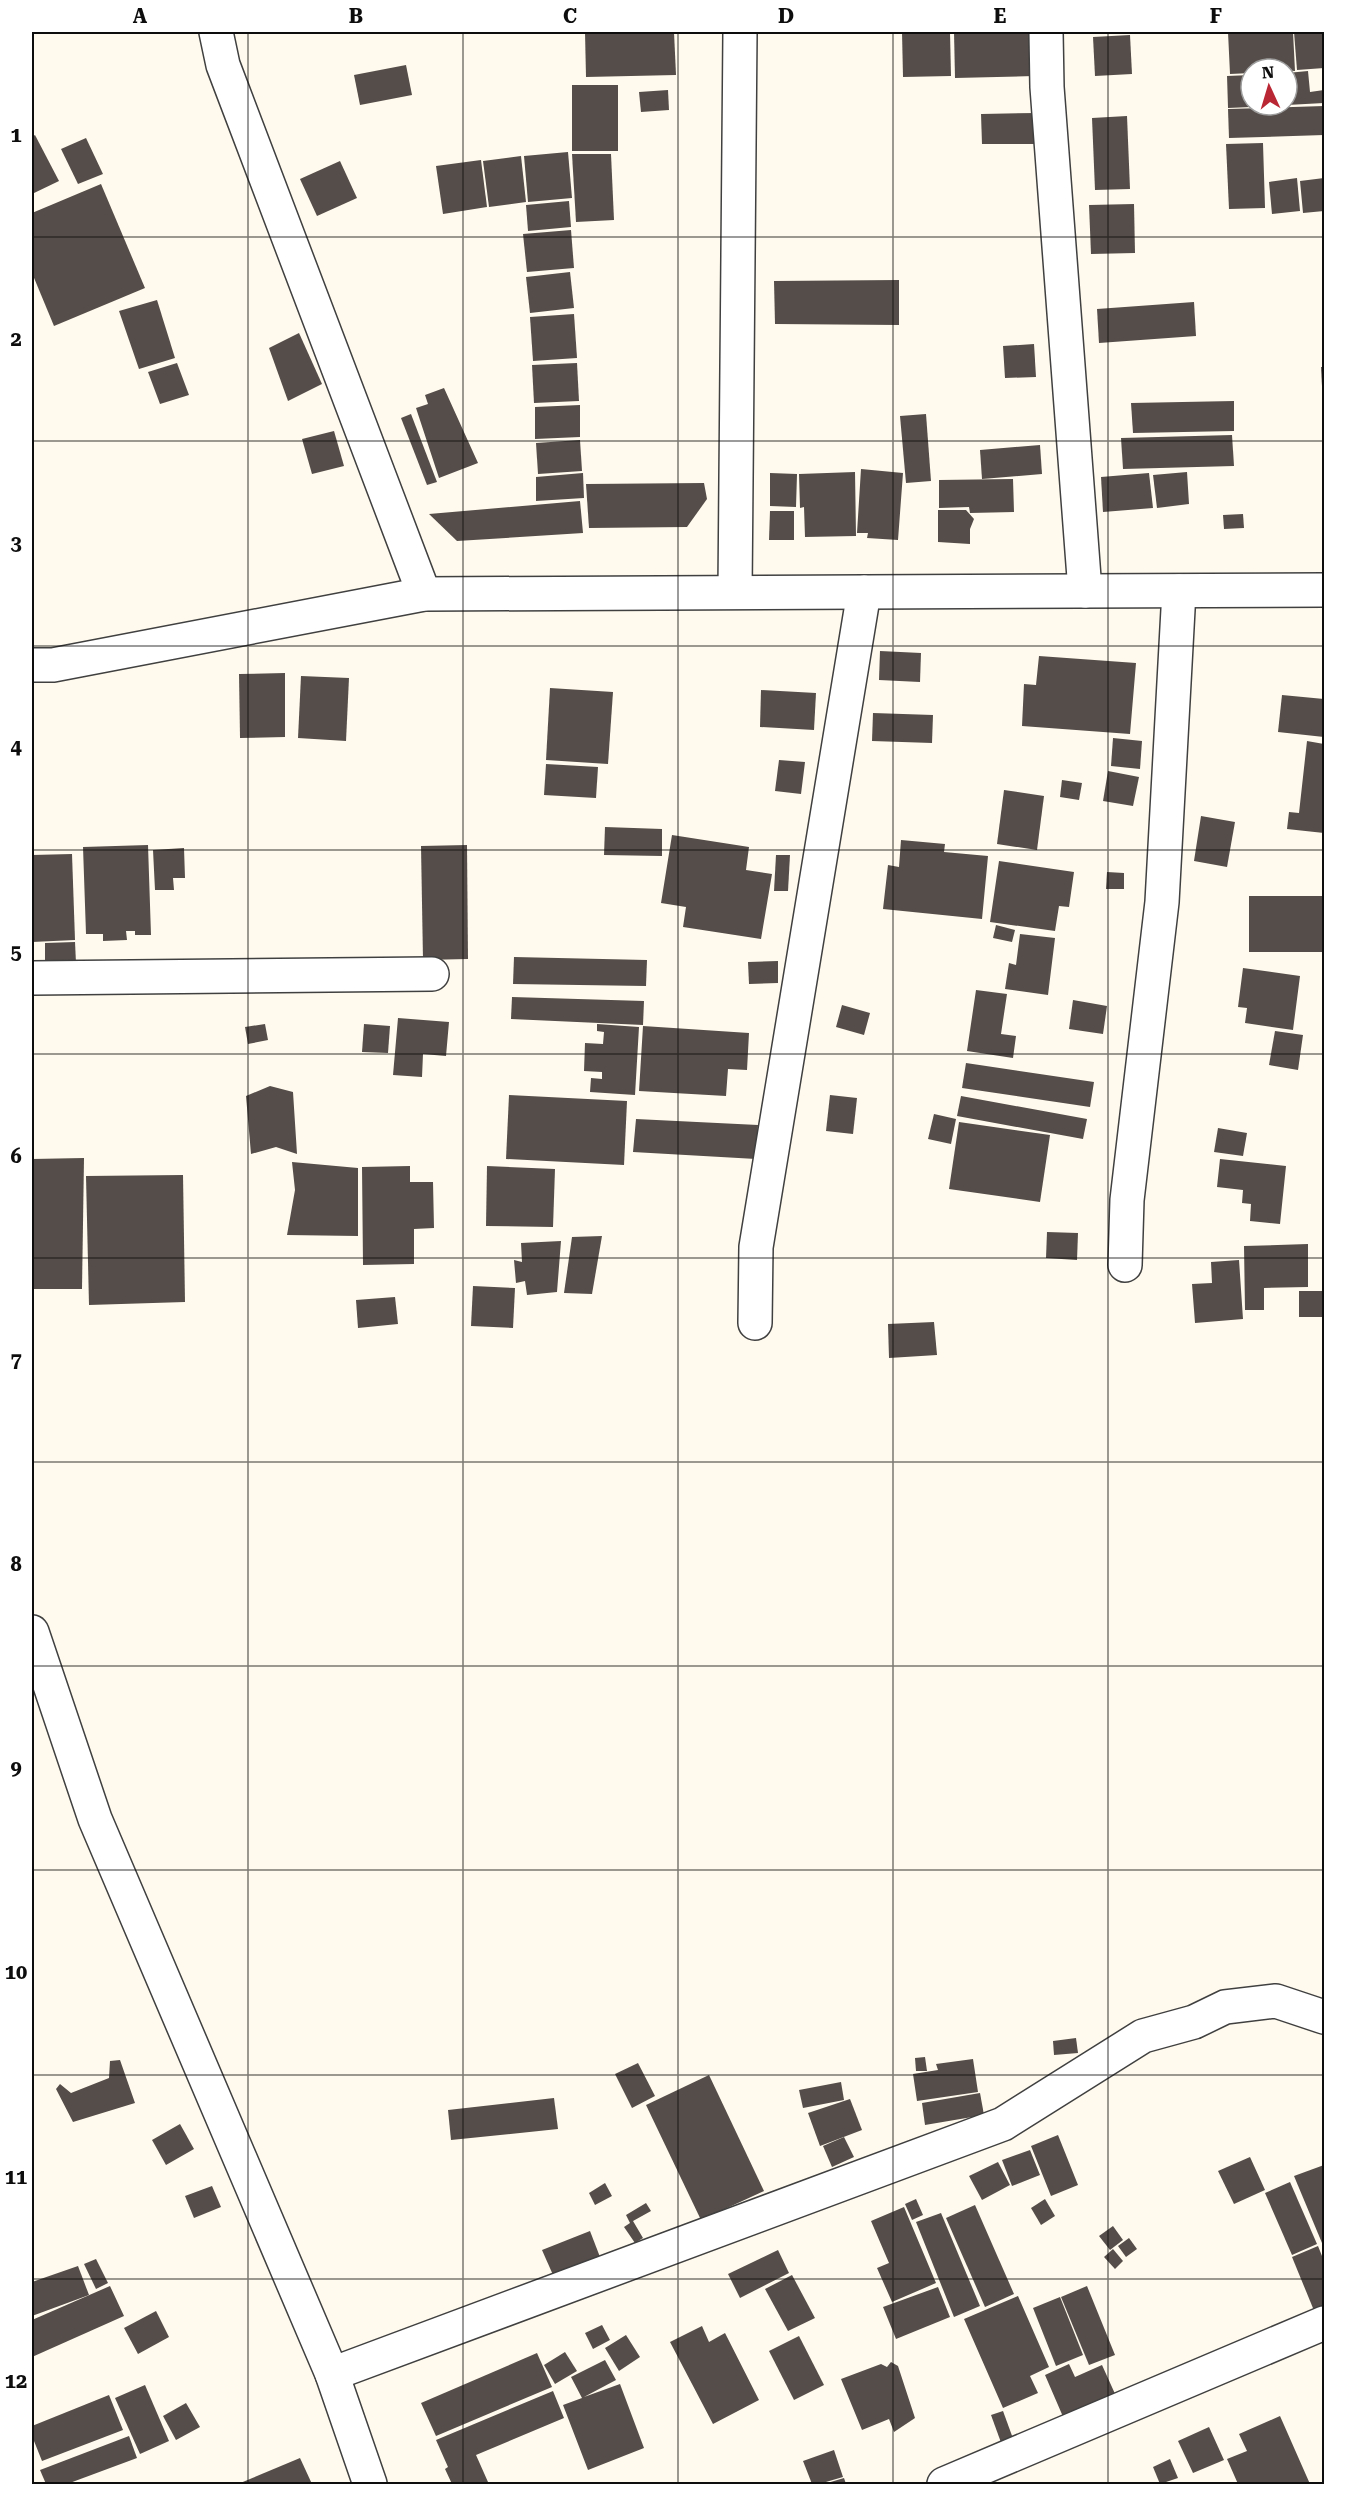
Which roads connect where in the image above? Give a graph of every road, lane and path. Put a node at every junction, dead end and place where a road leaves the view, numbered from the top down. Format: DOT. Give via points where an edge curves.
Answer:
graph roads {
  1 [pos="216,32"];
  2 [pos="740,32"];
  3 [pos="1046,32"];
  4 [pos="1324,590"];
  5 [pos="1085,591"];
  6 [pos="1179,591"];
  7 [pos="735,592"];
  8 [pos="864,592"];
  9 [pos="424,594"];
  10 [pos="32,665"];
  11 [pos="432,974"];
  12 [pos="32,978"];
  13 [pos="1125,1265"];
  14 [pos="755,1323"];
  15 [pos="32,1632"];
  16 [pos="1324,2017"];
  17 [pos="1324,2322"];
  18 [pos="332,2374"];
  19 [pos="370,2484"];
  20 [pos="944,2484"];
  1 -- 9 [label="street" via="223,64"];
  2 -- 7 [label="street"];
  3 -- 5 [label="street"];
  4 -- 6 [label="street"];
  5 -- 6 [label="street"];
  5 -- 8 [label="street"];
  6 -- 13 [label="street" via="1162,902 1127,1200"];
  7 -- 8 [label="street"];
  7 -- 9 [label="street"];
  8 -- 14 [label="street" via="756,1247"];
  9 -- 10 [label="street" via="53,665"];
  11 -- 12 [label="street"];
  15 -- 18 [label="street" via="95,1819"];
  16 -- 18 [label="street" via="1276,2001 1225,2007 1194,2022 1143,2036 1003,2124"];
  17 -- 20 [label="street"];
  18 -- 19 [label="street"];
}
